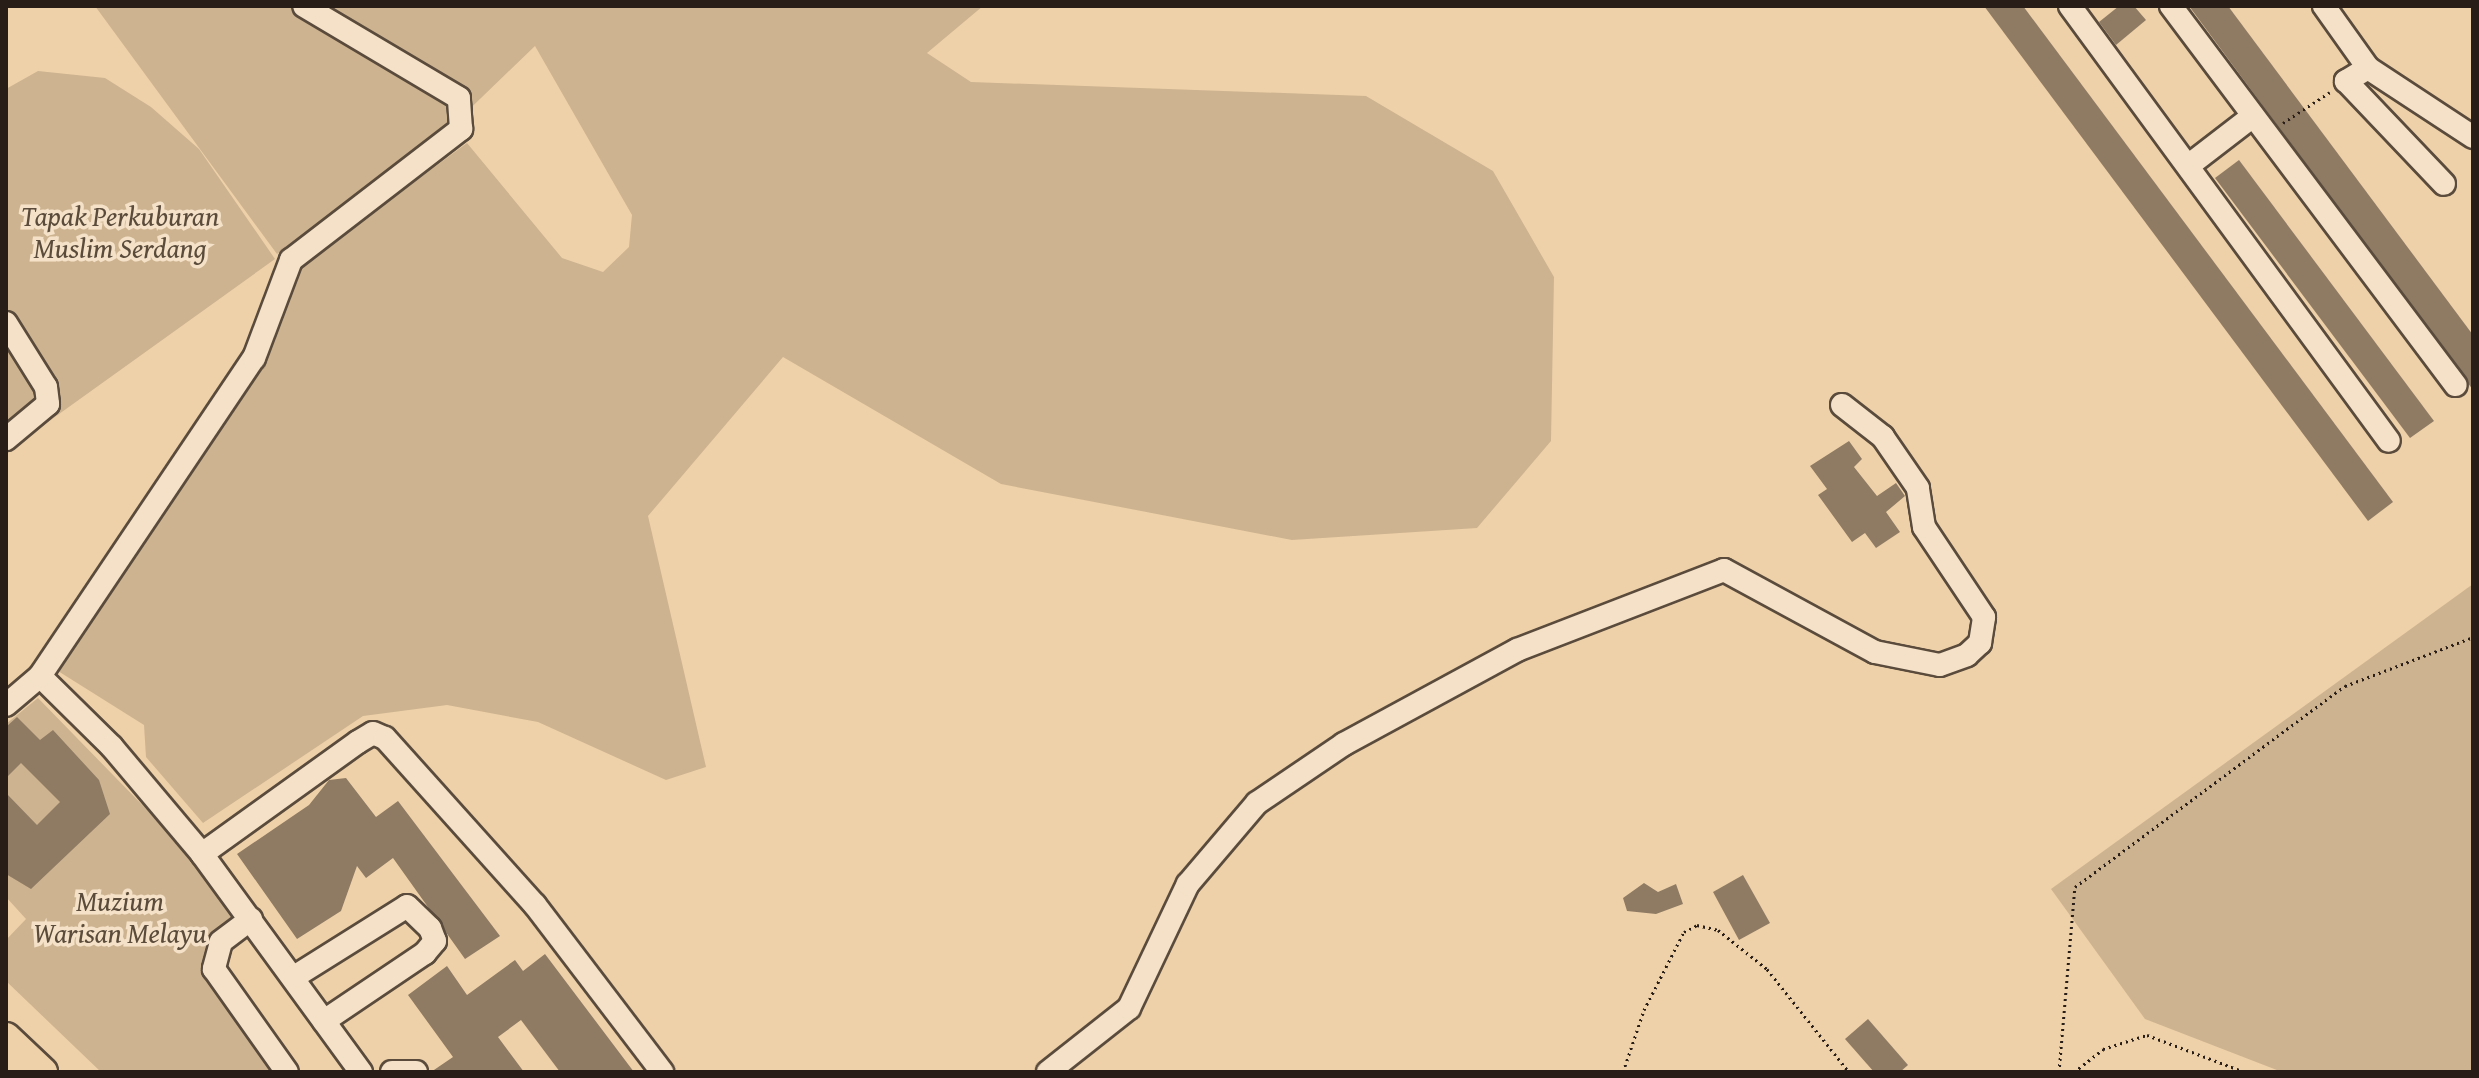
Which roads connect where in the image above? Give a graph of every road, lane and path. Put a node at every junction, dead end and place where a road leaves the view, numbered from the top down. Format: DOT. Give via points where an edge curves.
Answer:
graph roads {
  1 [pos="304,6"];
  2 [pos="2070,6"];
  3 [pos="2171,6"];
  4 [pos="2324,6"];
  5 [pos="2368,68"];
  6 [pos="2346,81"];
  7 [pos="2260,125"];
  8 [pos="2473,137"];
  9 [pos="2188,166"];
  10 [pos="2444,184"];
  11 [pos="6,323"];
  12 [pos="2456,385"];
  13 [pos="1842,405"];
  14 [pos="6,439"];
  15 [pos="2389,441"];
  16 [pos="2473,637"];
  17 [pos="40,676"];
  18 [pos="6,705"];
  19 [pos="202,854"];
  20 [pos="251,919"];
  21 [pos="294,977"];
  22 [pos="324,1021"];
  23 [pos="6,1037"];
  24 [pos="43,1072"];
  25 [pos="287,1072"];
  26 [pos="361,1072"];
  27 [pos="392,1072"];
  28 [pos="416,1072"];
  29 [pos="662,1072"];
  30 [pos="1048,1072"];
  31 [pos="1623,1072"];
  32 [pos="1849,1072"];
  33 [pos="2059,1072"];
  34 [pos="2074,1072"];
  35 [pos="2245,1072"];
  1 -- 17 [label="street" via="459,98 461,129 291,260 254,358"];
  2 -- 9 [label="street"];
  3 -- 7 [label="street"];
  4 -- 5 [label="street"];
  5 -- 6 [label="street"];
  5 -- 8 [label="street"];
  6 -- 7 [label="path"];
  6 -- 10 [label="street"];
  7 -- 9 [label="street"];
  7 -- 12 [label="street"];
  9 -- 15 [label="street"];
  11 -- 14 [label="street" via="46,387 48,404"];
  13 -- 30 [label="street" via="1883,437 1918,488 1924,527 1984,617 1980,643 1967,655 1940,665 1875,652 1724,570 1517,650 1344,744 1257,803 1188,884 1129,1008"];
  16 -- 33 [label="path" via="2345,686 2075,887"];
  17 -- 18 [label="street"];
  17 -- 19 [label="street" via="112,747"];
  19 -- 20 [label="street"];
  19 -- 29 [label="street" via="358,742 373,733 385,738 535,905"];
  20 -- 21 [label="street"];
  20 -- 25 [label="street" via="221,942 214,969"];
  21 -- 22 [label="street"];
  21 -- 22 [label="street" via="407,906 430,928 435,941 425,953"];
  22 -- 26 [label="street"];
  23 -- 24 [label="main road"];
  27 -- 28 [label="street"];
  31 -- 32 [label="path" via="1644,1010 1684,932 1697,925 1718,930 1767,969"];
  34 -- 35 [label="path" via="2103,1049 2147,1035"];
}
